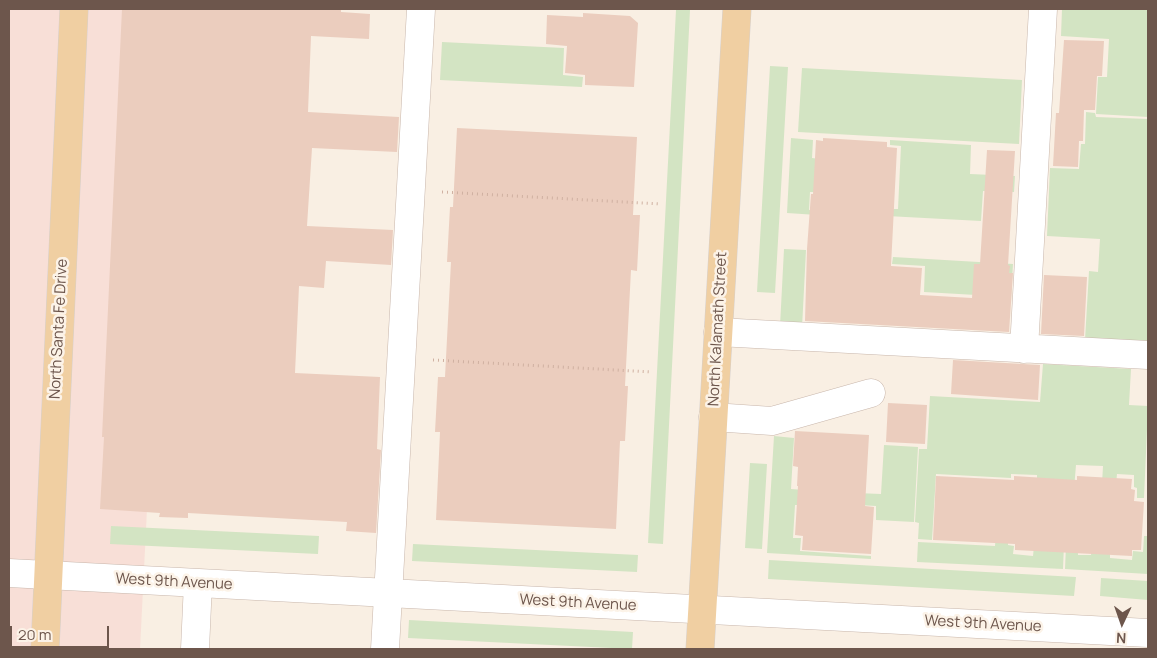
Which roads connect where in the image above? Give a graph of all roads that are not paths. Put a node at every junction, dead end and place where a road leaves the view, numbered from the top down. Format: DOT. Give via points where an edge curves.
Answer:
graph roads {
  1 [pos="74,9"];
  2 [pos="422,9"];
  3 [pos="736,9"];
  4 [pos="1043,9"];
  5 [pos="718,332"];
  6 [pos="1024,348"];
  7 [pos="1148,355"];
  8 [pos="871,392"];
  9 [pos="713,417"];
  10 [pos="9,573"];
  11 [pos="48,575"];
  12 [pos="198,583"];
  13 [pos="388,593"];
  14 [pos="702,610"];
  15 [pos="1148,633"];
  16 [pos="1009,637"];
  17 [pos="45,649"];
  18 [pos="195,649"];
  19 [pos="385,649"];
  20 [pos="700,649"];
  1 -- 11 [label="main road, North Santa Fe Drive"];
  2 -- 13 [label="street"];
  3 -- 5 [label="main road, North Kalamath Street"];
  4 -- 6 [label="street"];
  5 -- 6 [label="street"];
  5 -- 9 [label="main road, North Kalamath Street"];
  6 -- 7 [label="street"];
  8 -- 9 [label="street" via="772,421"];
  9 -- 14 [label="main road, North Kalamath Street"];
  10 -- 11 [label="street, West 9th Avenue"];
  11 -- 12 [label="street, West 9th Avenue"];
  11 -- 17 [label="main road, North Santa Fe Drive"];
  12 -- 13 [label="street, West 9th Avenue"];
  12 -- 18 [label="street"];
  13 -- 14 [label="street, West 9th Avenue"];
  13 -- 19 [label="street"];
  14 -- 16 [label="street, West 9th Avenue"];
  14 -- 20 [label="main road, North Kalamath Street"];
  15 -- 16 [label="street, West 9th Avenue"];
}
